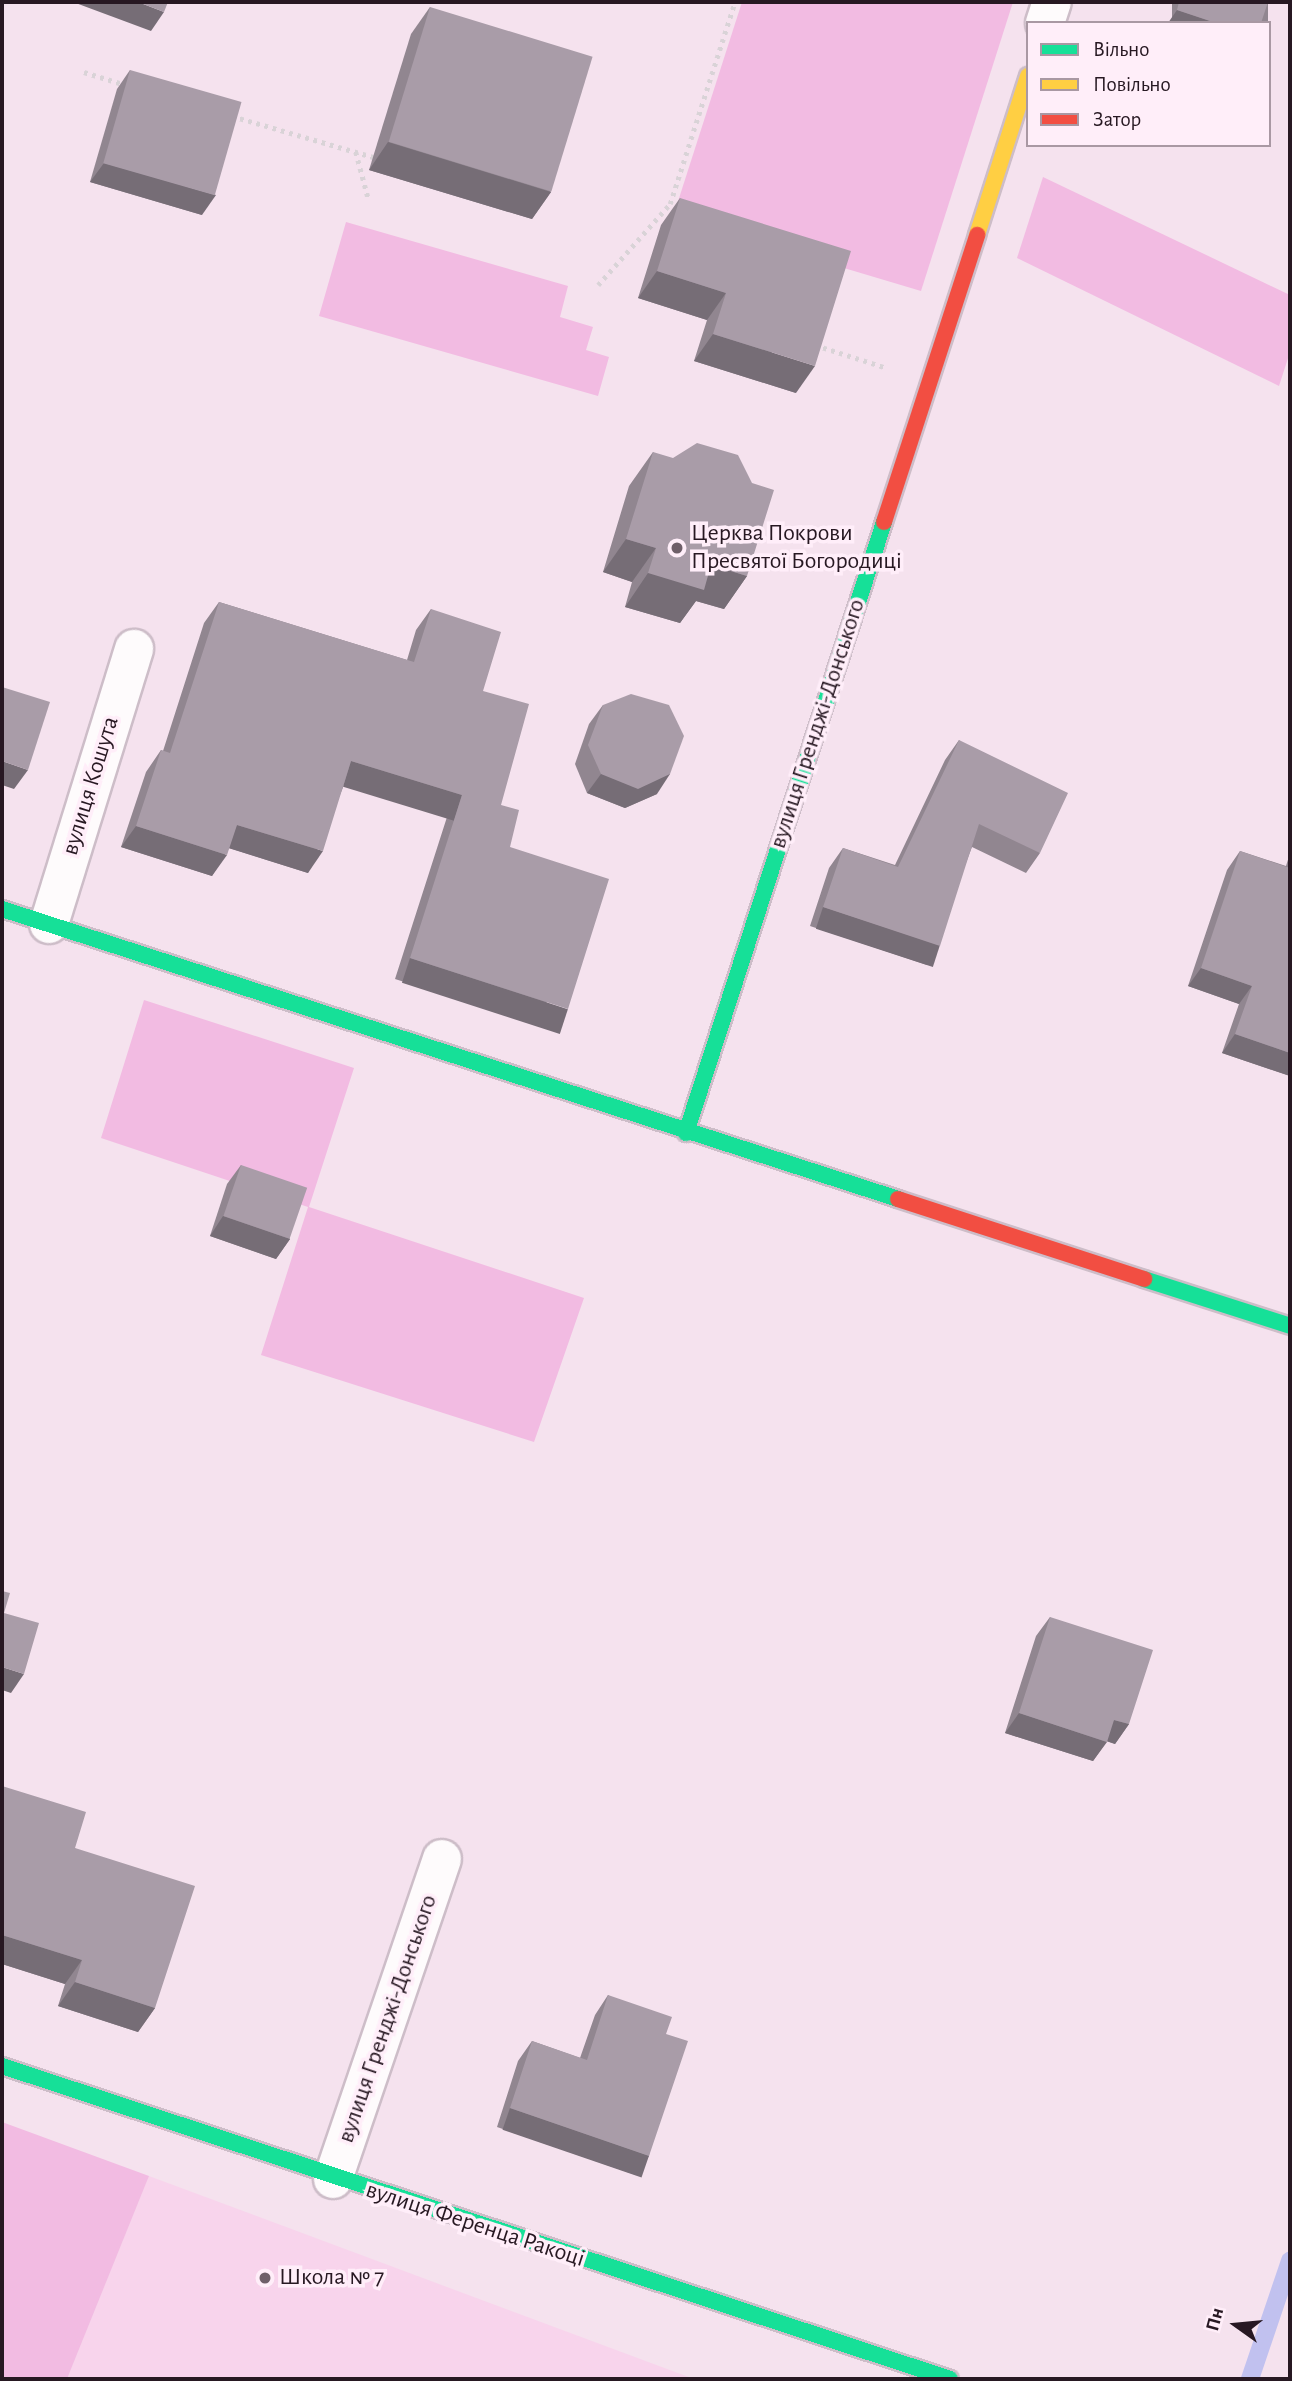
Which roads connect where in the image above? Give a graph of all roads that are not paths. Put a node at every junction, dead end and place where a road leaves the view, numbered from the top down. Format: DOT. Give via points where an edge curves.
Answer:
graph roads {
  1 [pos="1052,2"];
  2 [pos="1046,21"];
  3 [pos="1026,82"];
  4 [pos="134,649"];
  5 [pos="2,909"];
  6 [pos="49,924"];
  7 [pos="686,1133"];
  8 [pos="1290,1326"];
  9 [pos="442,1858"];
  10 [pos="2,2066"];
  11 [pos="333,2179"];
  12 [pos="950,2379"];
  1 -- 2 [label="street"];
  3 -- 7 [label="street, вулиця Гренджі-Донського"];
  4 -- 6 [label="street, вулиця Кошута"];
  5 -- 6 [label="street"];
  6 -- 7 [label="street"];
  7 -- 8 [label="street"];
  9 -- 11 [label="street, вулиця Гренджі-Донського"];
  10 -- 11 [label="street, вулиця Ференца Ракоці"];
  11 -- 12 [label="street, вулиця Ференца Ракоці"];
}
